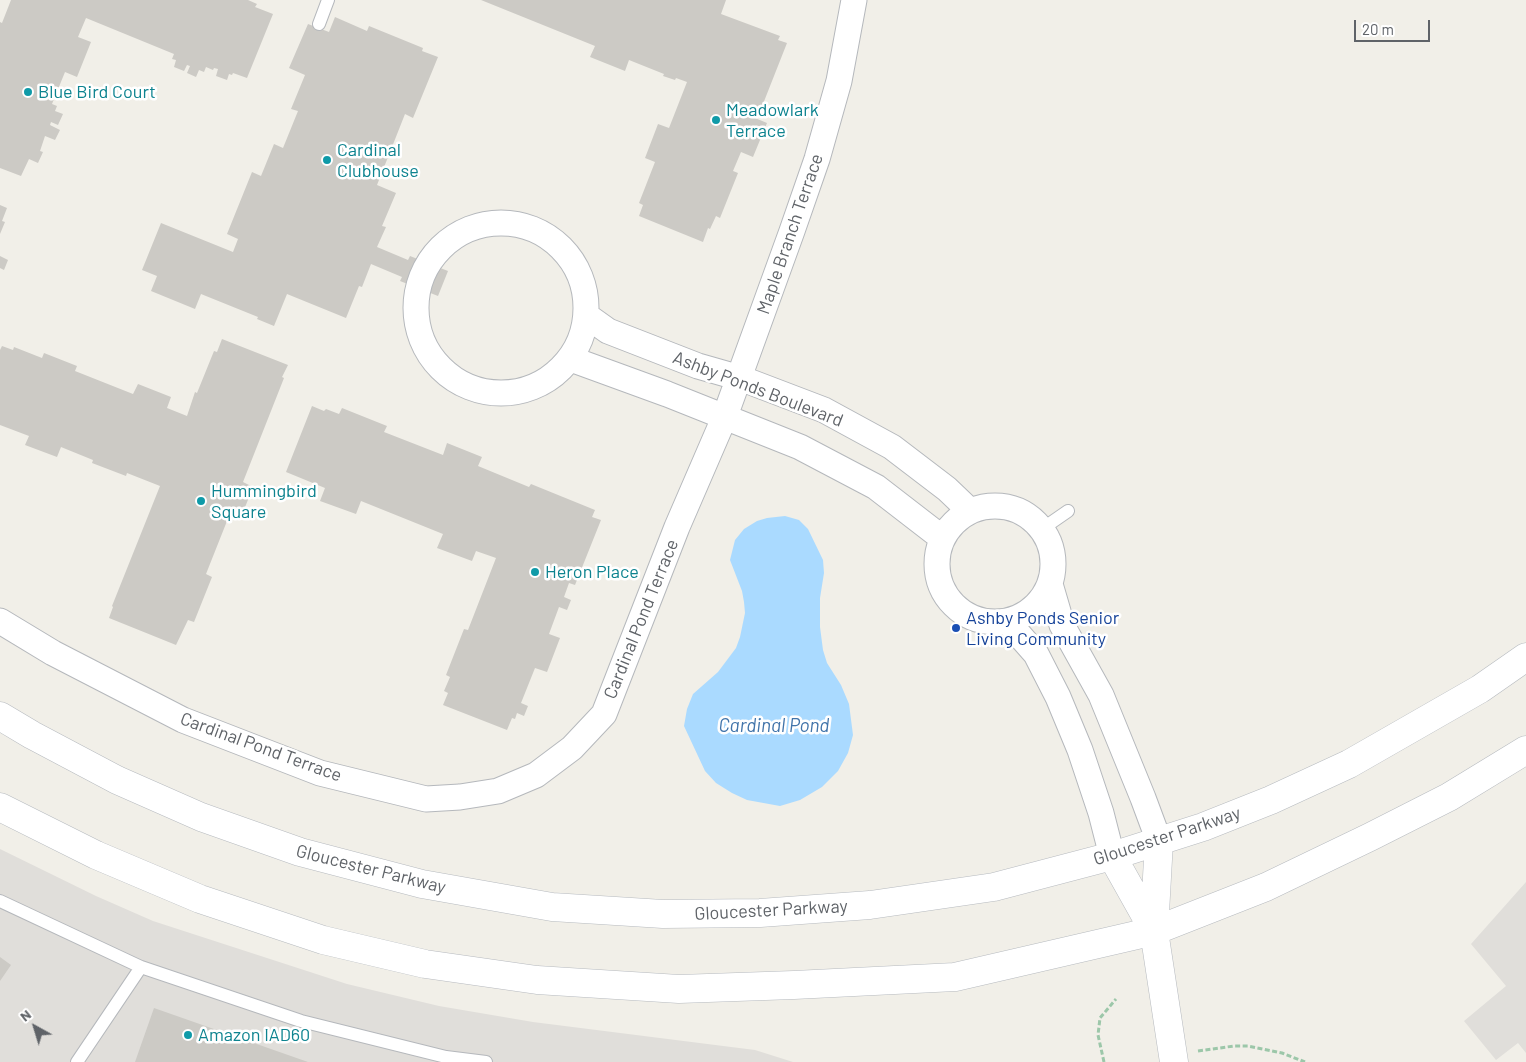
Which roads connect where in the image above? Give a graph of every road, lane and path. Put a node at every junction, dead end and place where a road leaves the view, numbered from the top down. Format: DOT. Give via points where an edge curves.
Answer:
graph roads {
  1 [pos="328,0"];
  2 [pos="854,0"];
  3 [pos="319,24"];
  4 [pos="587,316"];
  5 [pos="571,359"];
  6 [pos="740,378"];
  7 [pos="725,416"];
  8 [pos="970,511"];
  9 [pos="1068,511"];
  10 [pos="1042,529"];
  11 [pos="942,538"];
  12 [pos="1050,584"];
  13 [pos="0,621"];
  14 [pos="1007,621"];
  15 [pos="1526,657"];
  16 [pos="0,716"];
  17 [pos="1526,750"];
  18 [pos="0,808"];
  19 [pos="1159,841"];
  20 [pos="1112,856"];
  21 [pos="0,901"];
  22 [pos="1154,931"];
  23 [pos="141,967"];
  24 [pos="1116,999"];
  25 [pos="1173,1058"];
  26 [pos="77,1062"];
  27 [pos="486,1062"];
  28 [pos="1104,1062"];
  29 [pos="1304,1062"];
  1 -- 3 [label="lane"];
  2 -- 6 [label="street, Maple Branch Terrace" via="839,81 817,159"];
  4 -- 5 [label="street" via="582,338"];
  4 -- 5 [label="street" via="586,292 578,268 563,249 543,233 518,224 492,223 466,230 445,244 428,264 418,288 416,315 421,340 435,363 454,380 477,391 503,394 529,390 552,377"];
  4 -- 6 [label="street, Ashby Ponds Boulevard" via="608,331 698,366"];
  5 -- 7 [label="street"];
  6 -- 7 [label="street, Cardinal Pond Terrace"];
  6 -- 8 [label="street, Ashby Ponds Boulevard" via="824,410 892,447"];
  7 -- 11 [label="street" via="800,447 869,483"];
  7 -- 13 [label="street, Cardinal Pond Terrace" via="677,526 604,714 572,748 536,775 498,790 426,799 320,773 183,720 53,653"];
  8 -- 10 [label="street" via="988,506 1006,507 1020,511"];
  8 -- 11 [label="street" via="954,522"];
  9 -- 10 [label="lane"];
  10 -- 12 [label="street" via="1053,556"];
  11 -- 14 [label="street" via="938,551 938,577 949,600 969,617 988,622"];
  12 -- 14 [label="street" via="1033,608"];
  12 -- 19 [label="street" via="1062,624 1101,695"];
  14 -- 20 [label="street" via="1036,654 1058,697 1080,750"];
  15 -- 19 [label="main road, Gloucester Parkway" via="1472,694 1349,764 1271,800"];
  16 -- 20 [label="main road, Gloucester Parkway" via="117,780 202,817 300,852 422,884 552,908 663,914 760,913 870,905 994,887"];
  17 -- 22 [label="main road" via="1449,796 1370,837 1266,887"];
  18 -- 22 [label="main road" via="96,855 200,899 323,940 425,964 537,980 679,989 955,977"];
  19 -- 20 [label="main road, Gloucester Parkway"];
  19 -- 22 [label="main road"];
  20 -- 22 [label="main road"];
  21 -- 23 [label="lane"];
  22 -- 25 [label="main road"];
  23 -- 26 [label="lane"];
  23 -- 27 [label="lane" via="300,1021 446,1057"];
  24 -- 28 [label="path" via="1100,1018 1098,1035"];
  25 -- 29 [label="path" via="1241,1046 1282,1053"];
}
